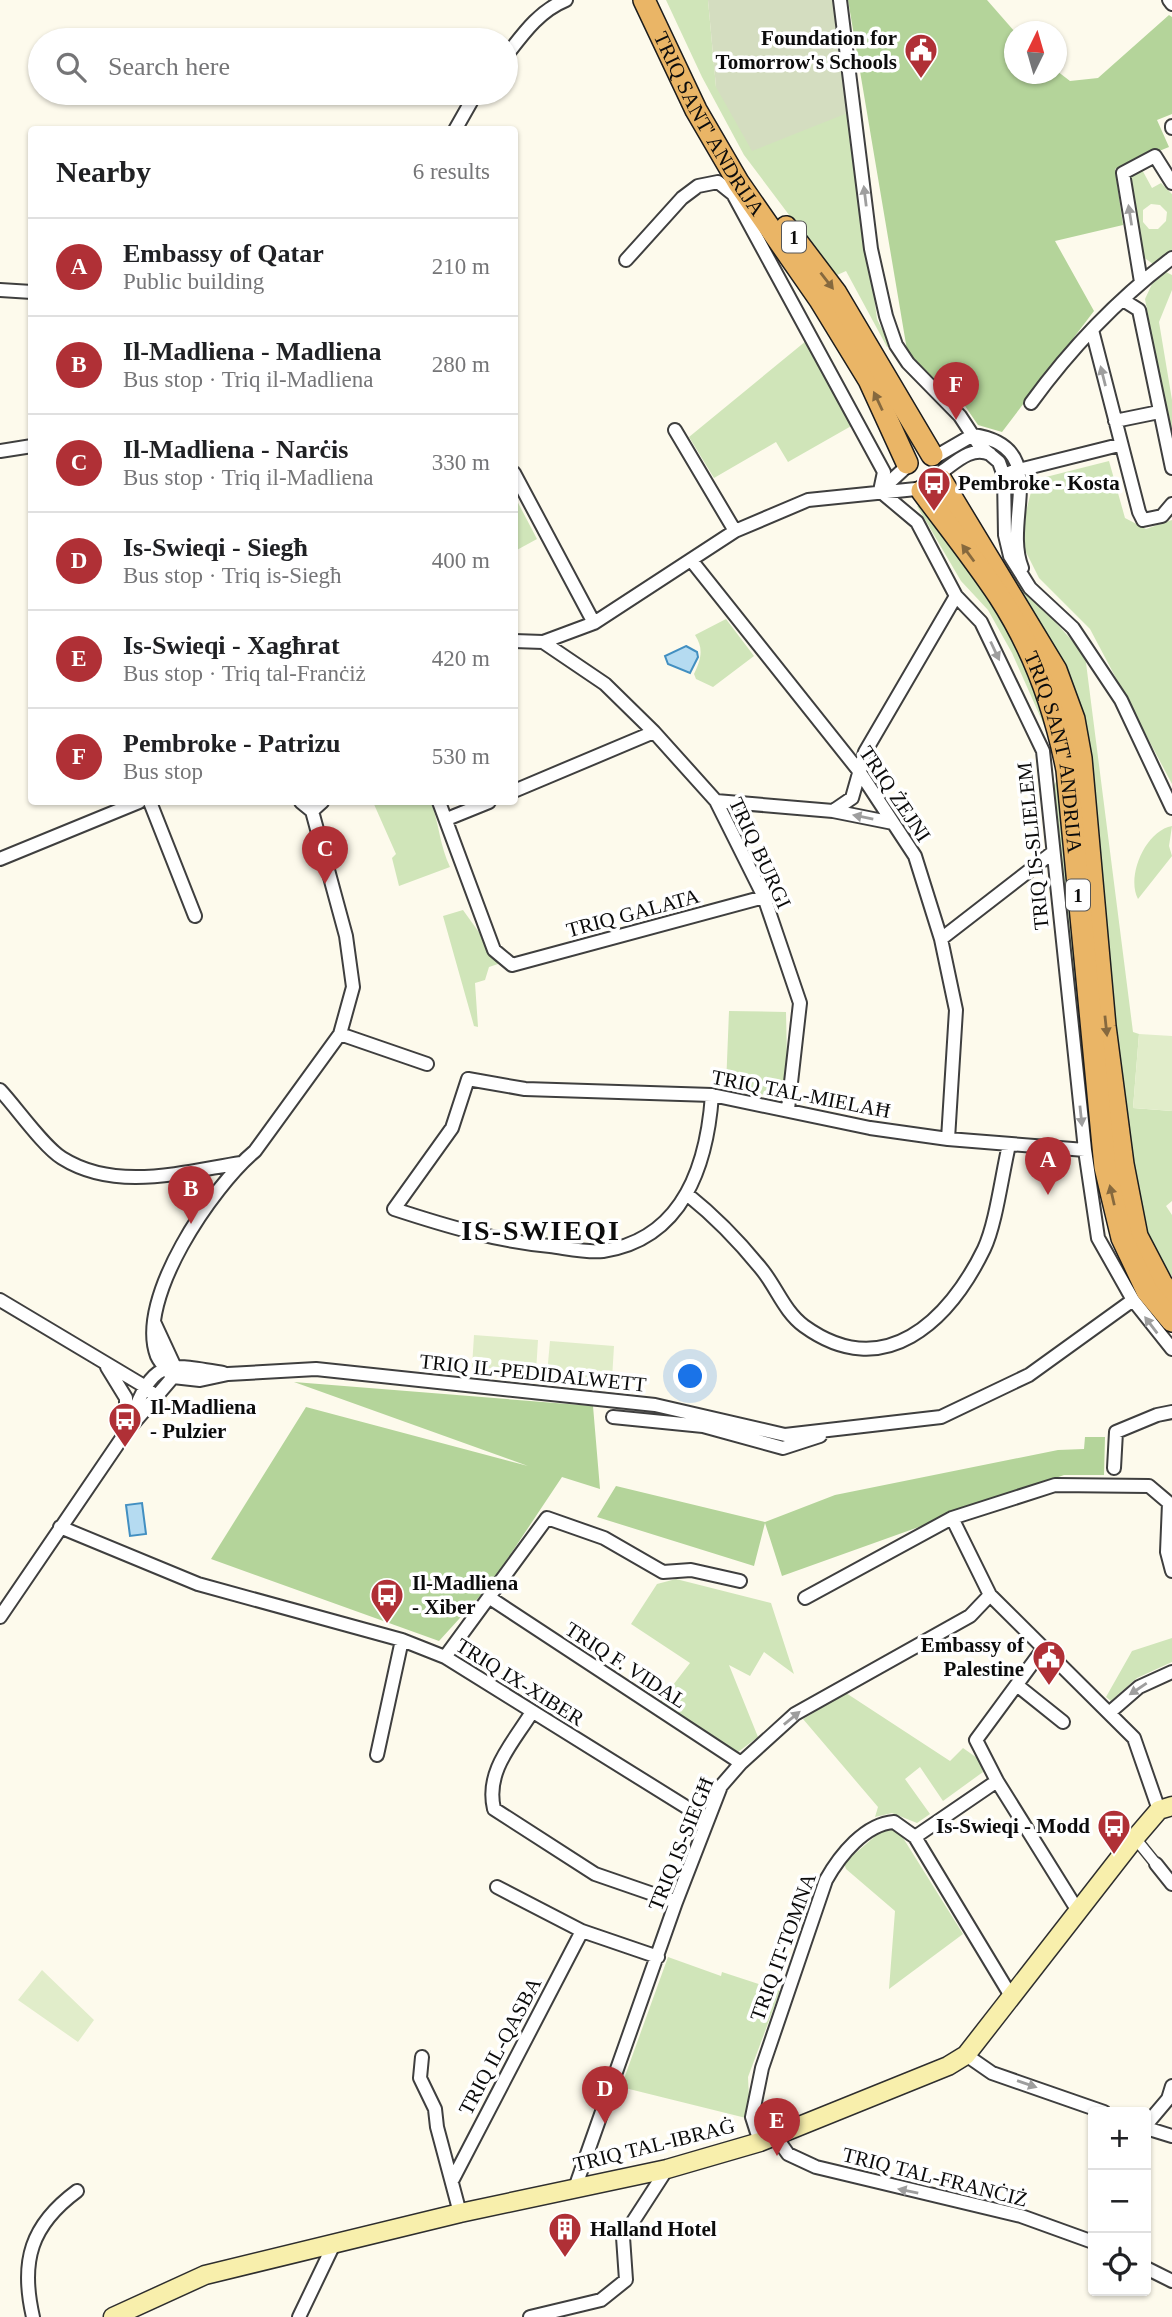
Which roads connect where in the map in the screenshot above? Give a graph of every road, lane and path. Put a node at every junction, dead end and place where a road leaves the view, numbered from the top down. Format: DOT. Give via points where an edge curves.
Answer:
graph roads {
  1 [pos="566,0"];
  2 [pos="644,0"];
  3 [pos="659,0"];
  4 [pos="840,0"];
  5 [pos="518,41"];
  6 [pos="469,105"];
  7 [pos="457,126"];
  8 [pos="1172,183"];
  9 [pos="1172,258"];
  10 [pos="626,260"];
  11 [pos="1141,282"];
  12 [pos="0,290"];
  13 [pos="28,292"];
  14 [pos="1123,300"];
  15 [pos="1092,330"];
  16 [pos="1031,403"];
  17 [pos="1159,412"];
  18 [pos="1115,421"];
  19 [pos="675,430"];
  20 [pos="972,435"];
  21 [pos="1119,446"];
  22 [pos="28,447"];
  23 [pos="0,451"];
  24 [pos="990,454"];
  25 [pos="906,465"];
  26 [pos="938,466"];
  27 [pos="1172,468"];
  28 [pos="1019,470"];
  29 [pos="1004,474"];
  30 [pos="518,481"];
  31 [pos="919,490"];
  32 [pos="880,491"];
  33 [pos="1172,504"];
  34 [pos="735,531"];
  35 [pos="691,560"];
  36 [pos="1030,588"];
  37 [pos="956,596"];
  38 [pos="594,624"];
  39 [pos="518,640"];
  40 [pos="543,642"];
  41 [pos="654,732"];
  42 [pos="859,771"];
  43 [pos="518,788"];
  44 [pos="716,801"];
  45 [pos="132,805"];
  46 [pos="151,805"];
  47 [pos="305,805"];
  48 [pos="319,805"];
  49 [pos="440,805"];
  50 [pos="481,805"];
  51 [pos="1172,808"];
  52 [pos="312,811"];
  53 [pos="833,811"];
  54 [pos="447,819"];
  55 [pos="893,823"];
  56 [pos="1052,853"];
  57 [pos="0,859"];
  58 [pos="764,897"];
  59 [pos="195,916"];
  60 [pos="941,939"];
  61 [pos="341,1034"];
  62 [pos="427,1064"];
  63 [pos="0,1090"];
  64 [pos="712,1095"];
  65 [pos="788,1109"];
  66 [pos="948,1139"];
  67 [pos="1009,1145"];
  68 [pos="1085,1150"];
  69 [pos="241,1163"];
  70 [pos="688,1195"];
  71 [pos="1172,1296"];
  72 [pos="0,1300"];
  73 [pos="1133,1300"];
  74 [pos="1172,1321"];
  75 [pos="1172,1349"];
  76 [pos="107,1366"];
  77 [pos="171,1370"];
  78 [pos="120,1388"];
  79 [pos="147,1395"];
  80 [pos="1172,1412"];
  81 [pos="613,1417"];
  82 [pos="835,1430"];
  83 [pos="126,1432"];
  84 [pos="1114,1468"];
  85 [pos="952,1518"];
  86 [pos="60,1527"];
  87 [pos="1172,1571"];
  88 [pos="740,1581"];
  89 [pos="990,1595"];
  90 [pos="490,1598"];
  91 [pos="805,1598"];
  92 [pos="0,1617"];
  93 [pos="402,1640"];
  94 [pos="1043,1649"];
  95 [pos="445,1657"];
  96 [pos="1172,1672"];
  97 [pos="1018,1686"];
  98 [pos="532,1712"];
  99 [pos="1109,1713"];
  100 [pos="1063,1722"];
  101 [pos="377,1755"];
  102 [pos="741,1763"];
  103 [pos="997,1781"];
  104 [pos="1166,1808"];
  105 [pos="708,1820"];
  106 [pos="915,1837"];
  107 [pos="1135,1838"];
  108 [pos="1156,1864"];
  109 [pos="1172,1884"];
  110 [pos="497,1886"];
  111 [pos="676,1902"];
  112 [pos="1078,1911"];
  113 [pos="582,1931"];
  114 [pos="658,1957"];
  115 [pos="1011,1996"];
  116 [pos="966,2055"];
  117 [pos="422,2057"];
  118 [pos="1172,2086"];
  119 [pos="1090,2107"];
  120 [pos="1151,2121"];
  121 [pos="1151,2129"];
  122 [pos="1172,2136"];
  123 [pos="768,2140"];
  124 [pos="667,2169"];
  125 [pos="453,2179"];
  126 [pos="576,2188"];
  127 [pos="77,2191"];
  128 [pos="460,2213"];
  129 [pos="1088,2239"];
  130 [pos="335,2242"];
  131 [pos="1151,2270"];
  132 [pos="1172,2281"];
  133 [pos="33,2317"];
  134 [pos="113,2317"];
  135 [pos="299,2317"];
  136 [pos="530,2317"];
  1 -- 5 [label="street" via="534,22"];
  25 -- 2 [label="highway, TRIQ SANT' ANDRIJA / 1, one-way" via="869,380 738,182 696,110"];
  3 -- 26 [label="highway, TRIQ SANT' ANDRIJA / 1, one-way" via="706,103 746,176 836,293"];
  20 -- 4 [label="street, one-way" via="960,416 908,363 886,316 871,248"];
  6 -- 7 [label="street"];
  11 -- 8 [label="street, one-way" via="1123,173 1155,156"];
  9 -- 11 [label="street"];
  10 -- 32 [label="street" via="698,186 718,182 733,194 884,472"];
  11 -- 14 [label="street"];
  12 -- 13 [label="street"];
  14 -- 15 [label="street"];
  14 -- 17 [label="street" via="1139,310"];
  15 -- 16 [label="street" via="1062,360"];
  18 -- 15 [label="street, one-way"];
  17 -- 18 [label="street"];
  17 -- 27 [label="street"];
  18 -- 21 [label="street"];
  19 -- 34 [label="street"];
  20 -- 24 [label="street"];
  20 -- 26 [label="street"];
  20 -- 28 [label="street" via="1005,446"];
  21 -- 28 [label="street"];
  21 -- 33 [label="street" via="1143,520 1162,516"];
  22 -- 23 [label="street"];
  24 -- 26 [label="street" via="981,451"];
  24 -- 29 [label="street"];
  25 -- 26 [label="highway" via="918,454"];
  25 -- 31 [label="highway, TRIQ SANT' ANDRIJA / 1" via="905,478"];
  25 -- 32 [label="street"];
  26 -- 31 [label="highway" via="933,488"];
  26 -- 71 [label="highway, TRIQ SANT' ANDRIJA / 1, one-way" via="1056,670 1074,719 1123,1164 1137,1236"];
  28 -- 29 [label="street"];
  28 -- 36 [label="street" via="1017,541"];
  29 -- 36 [label="street" via="1006,546"];
  30 -- 38 [label="street"];
  31 -- 32 [label="street"];
  74 -- 31 [label="highway, TRIQ SANT' ANDRIJA / 1, one-way" via="1147,1291 1122,1238 1105,1167 1067,770 1057,720 1000,597"];
  32 -- 34 [label="street" via="808,499"];
  32 -- 37 [label="street, TRIQ IS-SLIELEM" via="917,522"];
  34 -- 35 [label="street"];
  35 -- 38 [label="street"];
  35 -- 42 [label="street, TRIQ ŻEJNI"];
  36 -- 51 [label="street" via="1073,628 1121,700"];
  37 -- 42 [label="street" via="865,752"];
  37 -- 56 [label="street, TRIQ IS-SLIELEM, one-way" via="981,622 1043,751"];
  38 -- 40 [label="street"];
  39 -- 40 [label="street"];
  40 -- 41 [label="street, TRIQ BURGI" via="605,684"];
  41 -- 43 [label="street"];
  41 -- 44 [label="street, TRIQ BURGI"];
  42 -- 53 [label="street" via="852,799"];
  42 -- 55 [label="street, TRIQ ŻEJNI"];
  44 -- 53 [label="street"];
  44 -- 58 [label="street, TRIQ BURGI"];
  45 -- 57 [label="street"];
  46 -- 59 [label="street"];
  47 -- 52 [label="street"];
  48 -- 52 [label="street"];
  49 -- 54 [label="street"];
  50 -- 54 [label="street"];
  52 -- 61 [label="street" via="346,936 352,987"];
  55 -- 53 [label="street, one-way"];
  54 -- 58 [label="street, TRIQ GALATA" via="494,950 512,965"];
  55 -- 60 [label="street, TRIQ ŻEJNI" via="915,856"];
  56 -- 60 [label="street"];
  56 -- 68 [label="street, TRIQ IS-SLIELEM, one-way"];
  58 -- 65 [label="street, TRIQ BURGI" via="800,1003"];
  60 -- 66 [label="street, TRIQ ŻEJNI" via="956,1010"];
  61 -- 62 [label="street"];
  61 -- 69 [label="street" via="255,1151"];
  63 -- 69 [label="street" via="60,1157 89,1171 132,1179"];
  64 -- 65 [label="street, TRIQ TAL-MIELAĦ"];
  64 -- 70 [label="street" via="709,1135"];
  64 -- 70 [label="street, TRIQ TAL-MIELAĦ" via="525,1089 468,1079 452,1128 394,1209 516,1243 601,1251 635,1243 663,1224"];
  65 -- 66 [label="street, TRIQ TAL-MIELAĦ" via="870,1128"];
  66 -- 67 [label="street, TRIQ TAL-MIELAĦ"];
  67 -- 68 [label="street, TRIQ TAL-MIELAĦ"];
  67 -- 70 [label="street" via="985,1247 941,1316 904,1341 867,1350 835,1343 803,1326 729,1229"];
  68 -- 73 [label="street, TRIQ IS-SLIELEM" via="1098,1238"];
  69 -- 77 [label="street" via="183,1241 165,1278 154,1321"];
  72 -- 76 [label="street"];
  75 -- 73 [label="street, TRIQ IS-SLIELEM, one-way"];
  73 -- 82 [label="street, TRIQ IL-PEDIDALWETT" via="1029,1376 941,1417"];
  76 -- 78 [label="street"];
  76 -- 79 [label="street"];
  77 -- 79 [label="street"];
  77 -- 82 [label="street, TRIQ IL-PEDIDALWETT" via="200,1380 316,1369 655,1405 786,1435"];
  78 -- 79 [label="street"];
  78 -- 83 [label="street" via="126,1398"];
  79 -- 83 [label="street"];
  80 -- 84 [label="street" via="1116,1432"];
  81 -- 82 [label="street" via="703,1426 783,1448"];
  83 -- 86 [label="street"];
  85 -- 87 [label="street" via="1055,1485 1149,1486 1169,1503 1167,1552"];
  85 -- 89 [label="street"];
  85 -- 91 [label="street"];
  86 -- 92 [label="street"];
  86 -- 93 [label="street, TRIQ IX-XIBER" via="198,1584"];
  88 -- 90 [label="street" via="691,1570 663,1572 604,1538 547,1518"];
  89 -- 94 [label="street"];
  102 -- 89 [label="street, TRIQ IS-SIEGĦ, one-way" via="795,1714 970,1616"];
  90 -- 95 [label="street"];
  90 -- 102 [label="street, TRIQ F. VIDAL"];
  93 -- 95 [label="street, TRIQ IX-XIBER"];
  93 -- 101 [label="street"];
  94 -- 97 [label="street"];
  94 -- 99 [label="street"];
  95 -- 98 [label="street, TRIQ IX-XIBER"];
  96 -- 99 [label="street, one-way" via="1139,1686"];
  97 -- 100 [label="street"];
  97 -- 103 [label="street" via="976,1740"];
  98 -- 105 [label="street, TRIQ IX-XIBER"];
  98 -- 111 [label="street" via="493,1774 494,1809 594,1874"];
  99 -- 104 [label="street" via="1134,1738"];
  102 -- 105 [label="street, TRIQ IS-SIEGĦ" via="721,1786"];
  103 -- 106 [label="street"];
  103 -- 112 [label="street"];
  104 -- 107 [label="main road, TRIQ TAL-IBRAĠ"];
  105 -- 111 [label="street, TRIQ IS-SIEGĦ"];
  106 -- 115 [label="street"];
  106 -- 123 [label="street, TRIQ IT-TOMNA" via="894,1822 877,1823 836,1861 826,1880 762,2068 752,2117"];
  107 -- 108 [label="street"];
  107 -- 112 [label="main road, TRIQ TAL-IBRAĠ"];
  108 -- 109 [label="street"];
  110 -- 113 [label="street"];
  111 -- 114 [label="street, TRIQ IS-SIEGĦ"];
  112 -- 115 [label="main road, TRIQ TAL-IBRAĠ"];
  113 -- 114 [label="street"];
  113 -- 125 [label="street, TRIQ IL-QASBA"];
  114 -- 126 [label="street, TRIQ IS-SIEGĦ"];
  115 -- 116 [label="main road, TRIQ TAL-IBRAĠ"];
  116 -- 119 [label="street, one-way" via="992,2073"];
  116 -- 123 [label="main road, TRIQ TAL-IBRAĠ"];
  117 -- 125 [label="street" via="420,2077 435,2109"];
  118 -- 120 [label="street"];
  121 -- 122 [label="street"];
  123 -- 124 [label="main road, TRIQ TAL-IBRAĠ"];
  129 -- 123 [label="street, TRIQ TAL-FRANĊIŻ, one-way" via="1021,2216 816,2167"];
  124 -- 126 [label="main road, TRIQ TAL-IBRAĠ"];
  124 -- 136 [label="street" via="623,2238 626,2280 601,2300"];
  125 -- 128 [label="street"];
  126 -- 128 [label="main road, TRIQ TAL-IBRAĠ"];
  127 -- 133 [label="street" via="52,2209 36,2238 28,2281"];
  128 -- 130 [label="main road, TRIQ TAL-IBRAĠ"];
  130 -- 134 [label="main road, TRIQ TAL-IBRAĠ" via="205,2275"];
  130 -- 135 [label="street"];
  131 -- 132 [label="street"];
}
